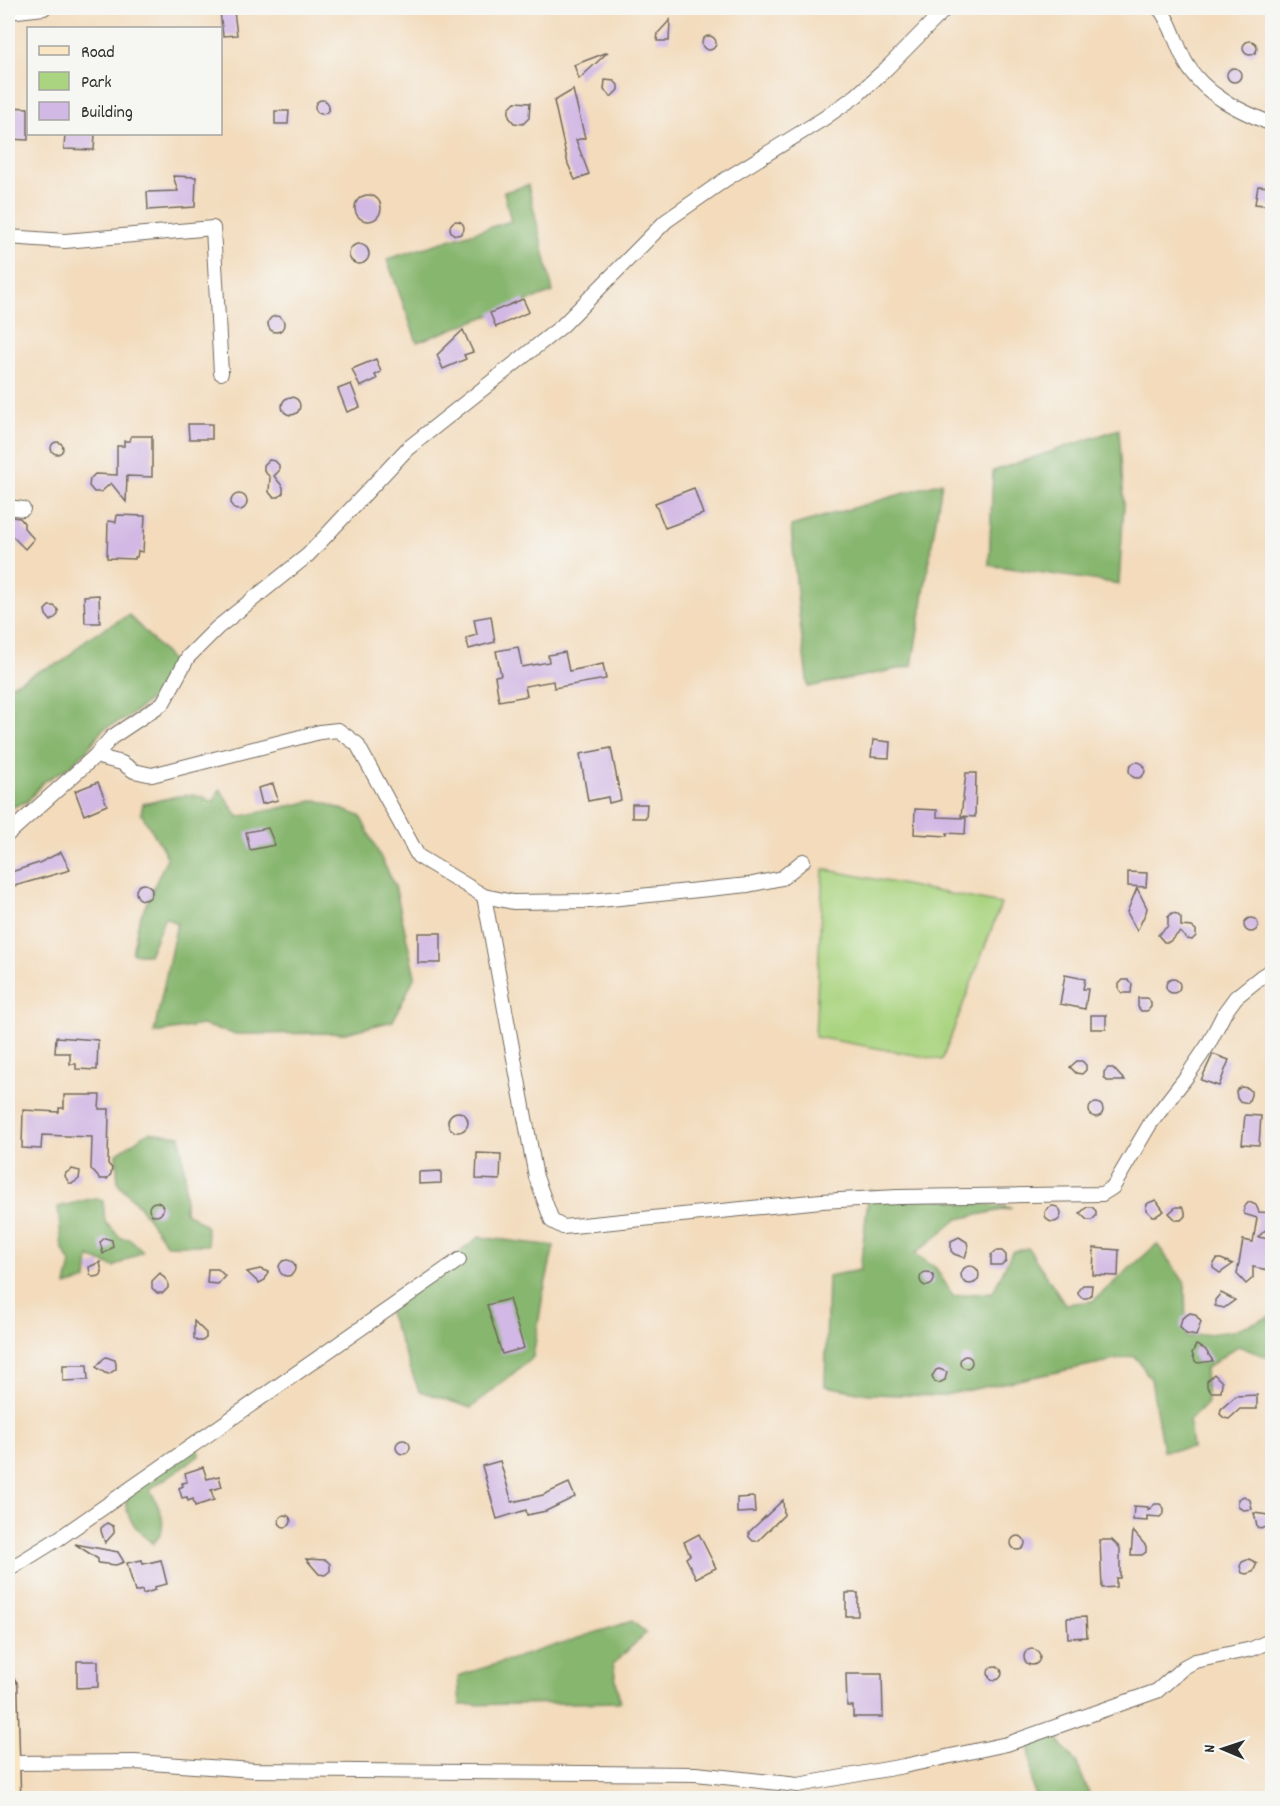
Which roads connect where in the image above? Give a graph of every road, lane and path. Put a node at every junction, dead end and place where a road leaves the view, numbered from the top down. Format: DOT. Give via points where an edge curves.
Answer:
graph roads {
  1 [pos="44,8"];
  2 [pos="946,8"];
  3 [pos="1159,8"];
  4 [pos="8,12"];
  5 [pos="1272,124"];
  6 [pos="8,237"];
  7 [pos="221,372"];
  8 [pos="8,507"];
  9 [pos="23,509"];
  10 [pos="95,756"];
  11 [pos="8,834"];
  12 [pos="803,861"];
  13 [pos="484,896"];
  14 [pos="1272,970"];
  15 [pos="459,1260"];
  16 [pos="8,1570"];
  17 [pos="1272,1640"];
  18 [pos="8,1686"];
  19 [pos="11,1763"];
  20 [pos="11,1798"];
  1 -- 4 [label="street"];
  2 -- 10 [label="street" via="856,96 666,221 562,326 407,449 308,555 217,627 188,657 163,703 112,737"];
  3 -- 5 [label="street" via="1186,64 1202,85 1227,103"];
  6 -- 7 [label="street" via="65,241 213,228"];
  8 -- 9 [label="street"];
  10 -- 11 [label="street"];
  10 -- 13 [label="street" via="152,775 338,730 357,744 418,856"];
  12 -- 13 [label="street" via="782,878 748,885 590,901 513,902"];
  13 -- 14 [label="street" via="536,1177 552,1221 563,1227 821,1201 1102,1194 1113,1187 1150,1124 1208,1045 1236,997"];
  15 -- 16 [label="street"];
  17 -- 19 [label="street" via="1252,1649 1195,1661 1157,1691 1007,1744 798,1785 696,1774 254,1770 135,1762"];
  18 -- 19 [label="main road"];
  19 -- 20 [label="main road"];
}
